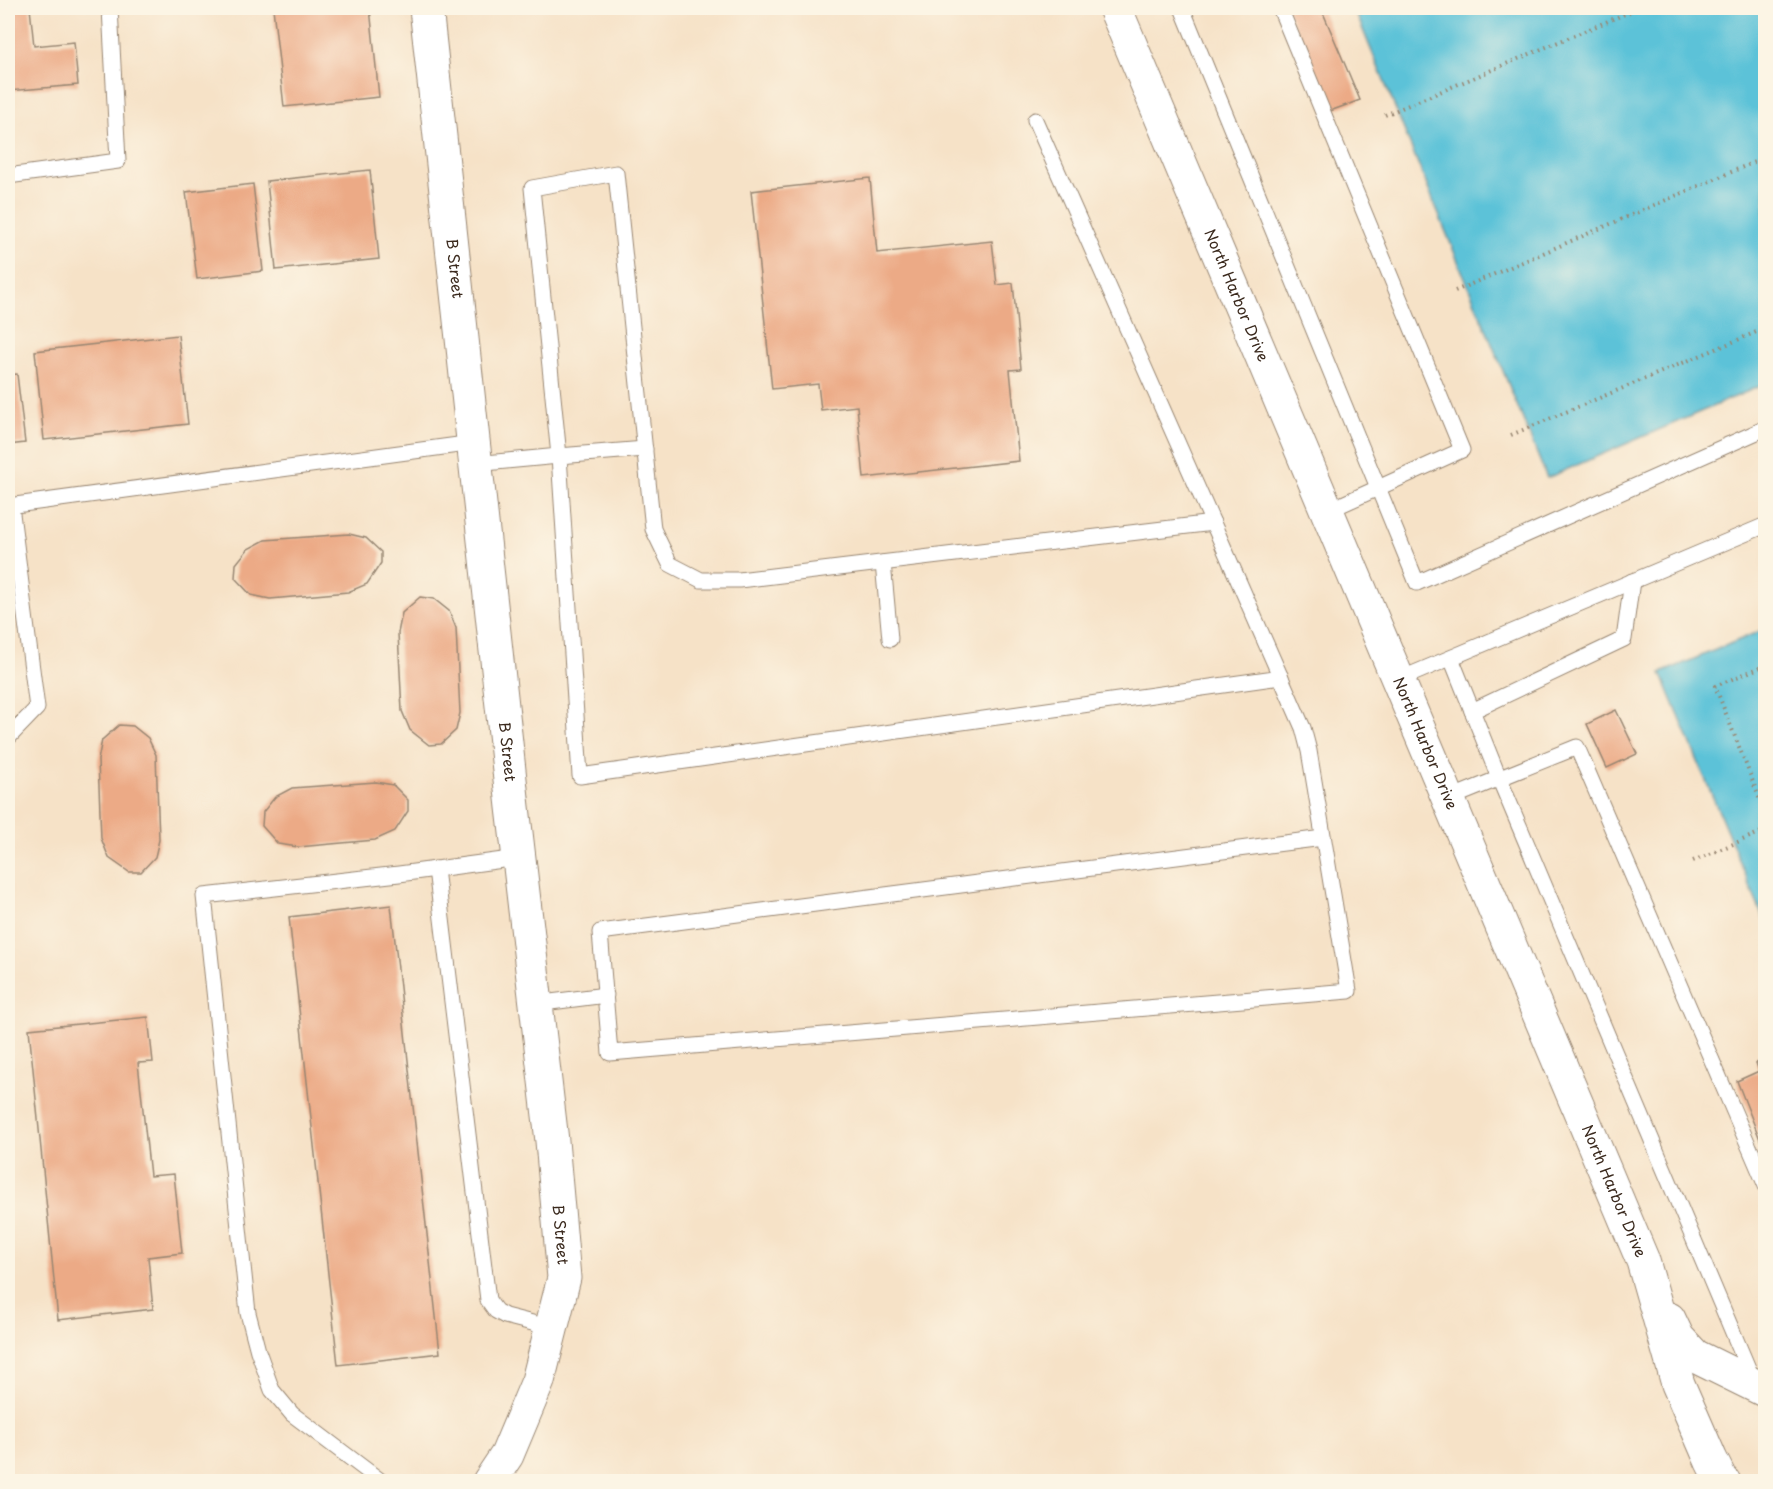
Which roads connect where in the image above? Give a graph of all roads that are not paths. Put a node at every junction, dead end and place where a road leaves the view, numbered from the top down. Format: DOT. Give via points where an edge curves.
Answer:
graph roads {
  1 [pos="110,8"];
  2 [pos="426,8"];
  3 [pos="1115,8"];
  4 [pos="1182,8"];
  5 [pos="1280,8"];
  6 [pos="1035,120"];
  7 [pos="8,176"];
  8 [pos="1766,428"];
  9 [pos="645,449"];
  10 [pos="474,453"];
  11 [pos="559,456"];
  12 [pos="1379,488"];
  13 [pos="9,506"];
  14 [pos="1327,511"];
  15 [pos="1213,523"];
  16 [pos="1766,525"];
  17 [pos="883,563"];
  18 [pos="1632,581"];
  19 [pos="890,639"];
  20 [pos="1451,658"];
  21 [pos="1281,677"];
  22 [pos="1398,680"];
  23 [pos="1472,711"];
  24 [pos="8,738"];
  25 [pos="1499,778"];
  26 [pos="1448,799"];
  27 [pos="1323,838"];
  28 [pos="518,858"];
  29 [pos="436,870"];
  30 [pos="606,995"];
  31 [pos="536,1004"];
  32 [pos="1766,1186"];
  33 [pos="1643,1262"];
  34 [pos="552,1328"];
  35 [pos="1760,1388"];
  36 [pos="382,1482"];
  37 [pos="489,1482"];
  38 [pos="1724,1482"];
  1 -- 7 [label="lane" via="118,161"];
  2 -- 10 [label="street, B Street"];
  3 -- 14 [label="street, North Harbor Drive"];
  4 -- 12 [label="lane"];
  5 -- 12 [label="lane" via="1462,450"];
  6 -- 15 [label="lane"];
  8 -- 12 [label="lane" via="1417,584"];
  9 -- 11 [label="lane"];
  9 -- 11 [label="lane" via="616,173 532,188"];
  9 -- 17 [label="lane" via="653,529 670,564 701,580 739,580"];
  10 -- 11 [label="lane"];
  10 -- 13 [label="lane"];
  10 -- 28 [label="street, B Street"];
  11 -- 21 [label="lane" via="580,776"];
  12 -- 14 [label="lane"];
  13 -- 24 [label="lane" via="37,708"];
  14 -- 22 [label="street, North Harbor Drive"];
  15 -- 17 [label="lane"];
  15 -- 21 [label="lane"];
  16 -- 18 [label="lane"];
  17 -- 19 [label="lane"];
  18 -- 20 [label="lane"];
  18 -- 23 [label="lane" via="1624,639"];
  20 -- 22 [label="lane"];
  20 -- 23 [label="lane"];
  21 -- 27 [label="lane" via="1303,728"];
  22 -- 26 [label="street, North Harbor Drive"];
  23 -- 25 [label="lane"];
  25 -- 26 [label="lane"];
  25 -- 32 [label="lane" via="1577,747"];
  25 -- 35 [label="lane"];
  26 -- 33 [label="street, North Harbor Drive"];
  27 -- 30 [label="lane" via="600,932"];
  27 -- 30 [label="lane" via="1349,991 610,1053"];
  28 -- 29 [label="lane"];
  28 -- 31 [label="street, B Street"];
  29 -- 34 [label="lane" via="488,1299 495,1311 505,1317"];
  29 -- 36 [label="lane" via="204,896 248,1313 258,1351 272,1390 292,1414"];
  30 -- 31 [label="lane"];
  31 -- 34 [label="street, B Street" via="564,1278"];
  33 -- 35 [label="street" via="1678,1338 1695,1356"];
  33 -- 38 [label="street, North Harbor Drive" via="1678,1384"];
  34 -- 37 [label="street, B Street" via="538,1381 507,1455"];
}
